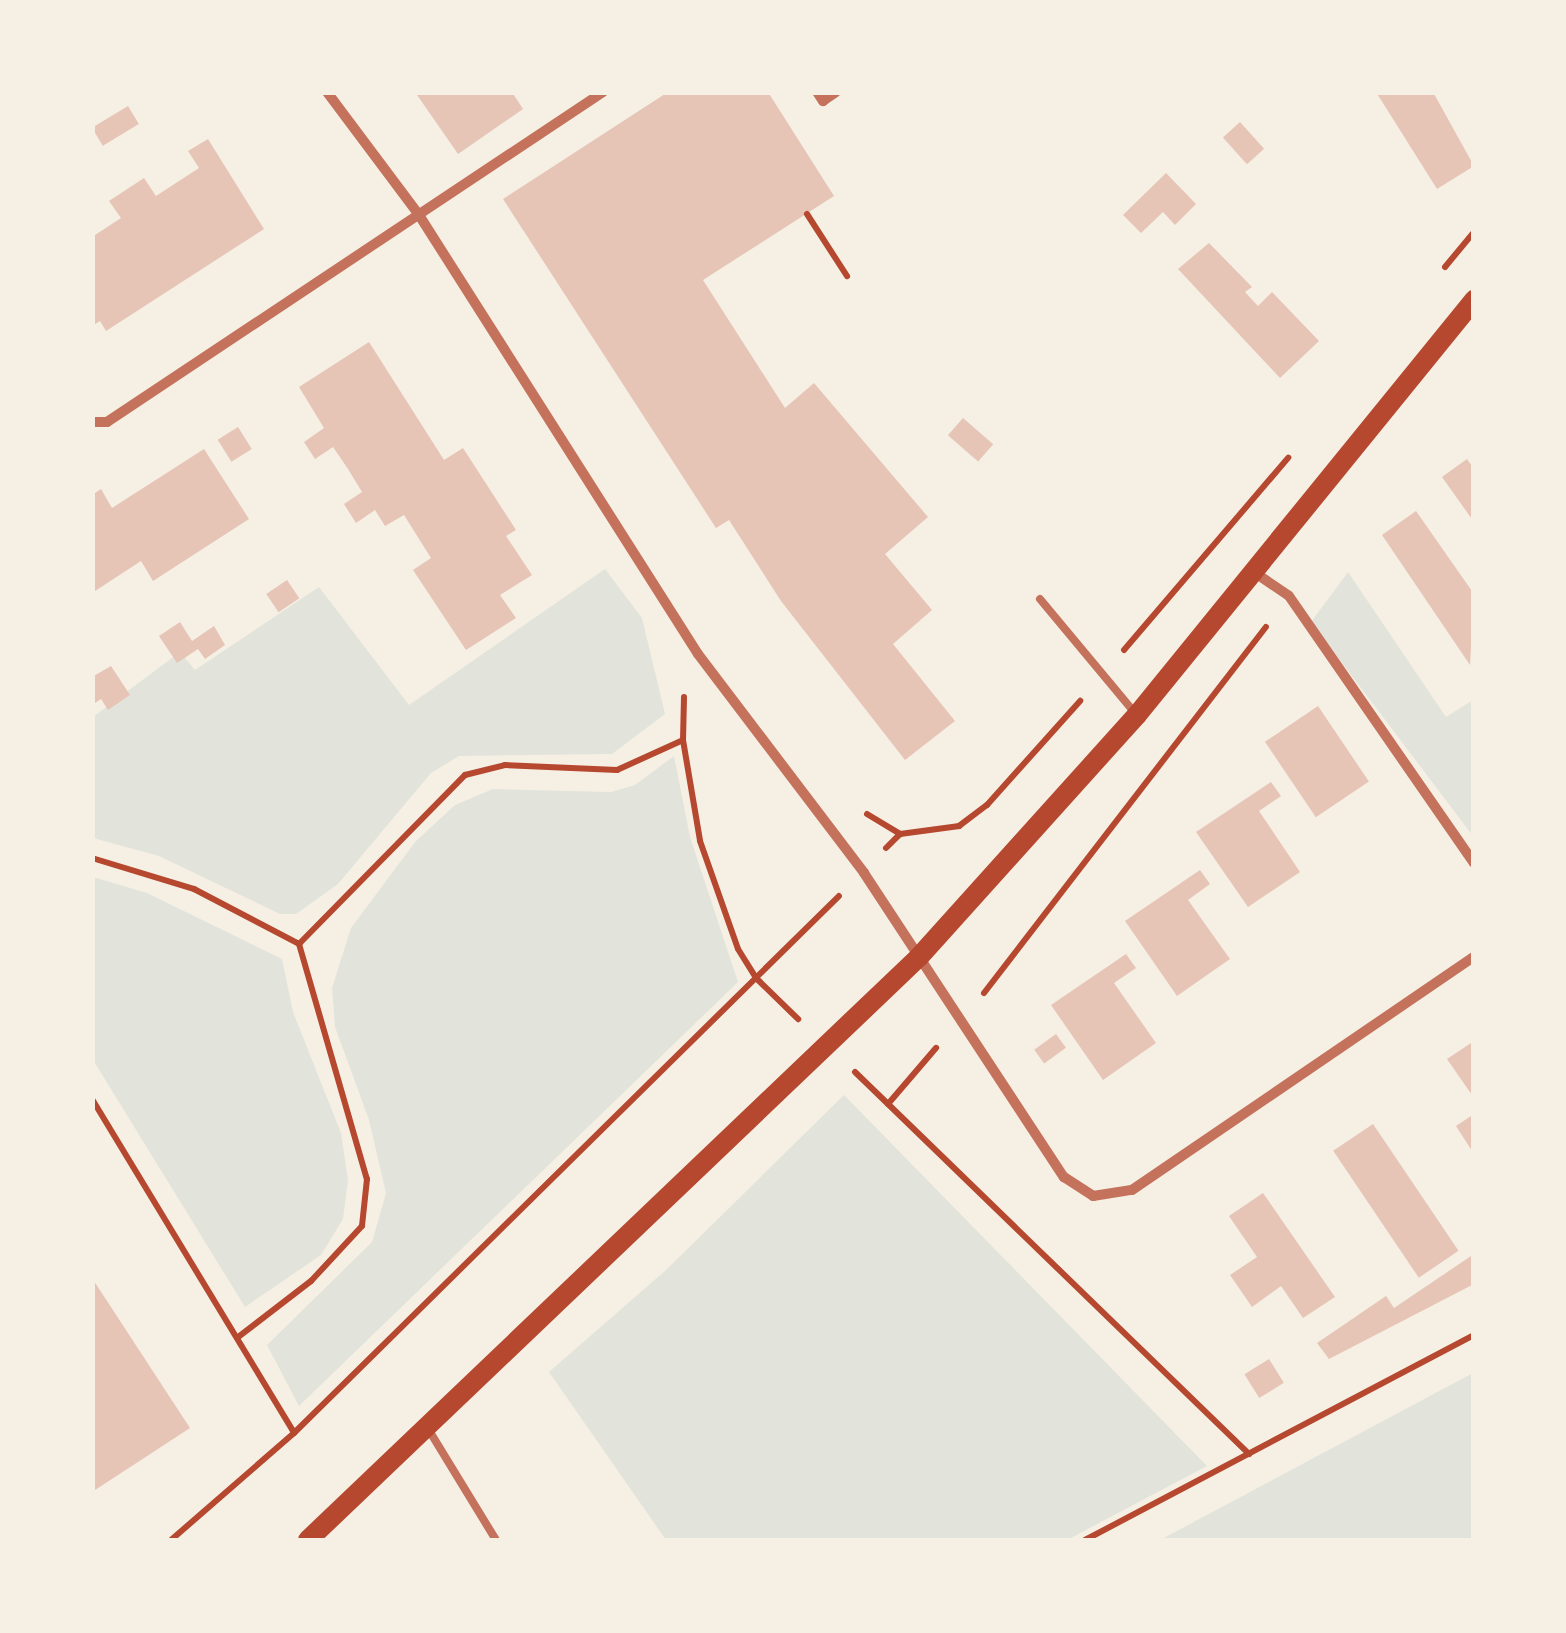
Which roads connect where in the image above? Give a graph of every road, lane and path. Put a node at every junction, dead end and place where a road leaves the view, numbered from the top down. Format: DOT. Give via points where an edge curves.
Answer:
graph roads {
  1 [pos="327,92"];
  2 [pos="604,92"];
  3 [pos="817,92"];
  4 [pos="836,92"];
  5 [pos="807,214"];
  6 [pos="420,215"];
  7 [pos="1474,232"];
  8 [pos="847,276"];
  9 [pos="1438,277"];
  10 [pos="1472,308"];
  11 [pos="92,422"];
  12 [pos="1290,454"];
  13 [pos="1254,572"];
  14 [pos="1289,596"];
  15 [pos="1040,599"];
  16 [pos="698,654"];
  17 [pos="1102,676"];
  18 [pos="1137,715"];
  19 [pos="684,740"];
  20 [pos="92,858"];
  21 [pos="1474,864"];
  22 [pos="864,872"];
  23 [pos="299,944"];
  24 [pos="1474,957"];
  25 [pos="919,958"];
  26 [pos="756,978"];
  27 [pos="958,1023"];
  28 [pos="828,1048"];
  29 [pos="92,1099"];
  30 [pos="888,1104"];
  31 [pos="1474,1335"];
  32 [pos="237,1338"];
  33 [pos="427,1427"];
  34 [pos="294,1433"];
  35 [pos="1249,1454"];
  36 [pos="170,1540"];
  37 [pos="308,1540"];
  38 [pos="496,1540"];
  39 [pos="1085,1540"];
  1 -- 6 [label="street"];
  2 -- 6 [label="street"];
  3 -- 4 [label="street" via="823,101"];
  5 -- 8 [label="path"];
  6 -- 11 [label="street" via="107,422"];
  6 -- 16 [label="street"];
  7 -- 9 [label="path"];
  10 -- 13 [label="main road"];
  12 -- 17 [label="path"];
  13 -- 14 [label="street"];
  13 -- 18 [label="main road"];
  14 -- 21 [label="street"];
  14 -- 27 [label="path" via="1158,776"];
  15 -- 17 [label="lane"];
  16 -- 19 [label="path" via="685,683"];
  16 -- 22 [label="street"];
  17 -- 18 [label="lane"];
  17 -- 22 [label="path" via="986,805 959,826 900,834"];
  18 -- 25 [label="main road"];
  19 -- 23 [label="path" via="616,770 505,765 465,774"];
  19 -- 26 [label="path" via="700,841 738,949"];
  20 -- 23 [label="path" via="194,889"];
  22 -- 25 [label="street"];
  22 -- 26 [label="path"];
  23 -- 32 [label="path" via="367,1179 362,1226 311,1280"];
  24 -- 27 [label="street" via="1119,1195 1093,1196 1064,1178"];
  25 -- 27 [label="street"];
  25 -- 28 [label="main road"];
  26 -- 28 [label="path"];
  26 -- 34 [label="path"];
  27 -- 30 [label="path"];
  28 -- 30 [label="path"];
  28 -- 33 [label="main road"];
  29 -- 32 [label="path"];
  30 -- 35 [label="path"];
  31 -- 35 [label="path"];
  32 -- 34 [label="path"];
  33 -- 37 [label="main road"];
  33 -- 38 [label="lane"];
  34 -- 36 [label="path"];
  35 -- 39 [label="path"];
}
